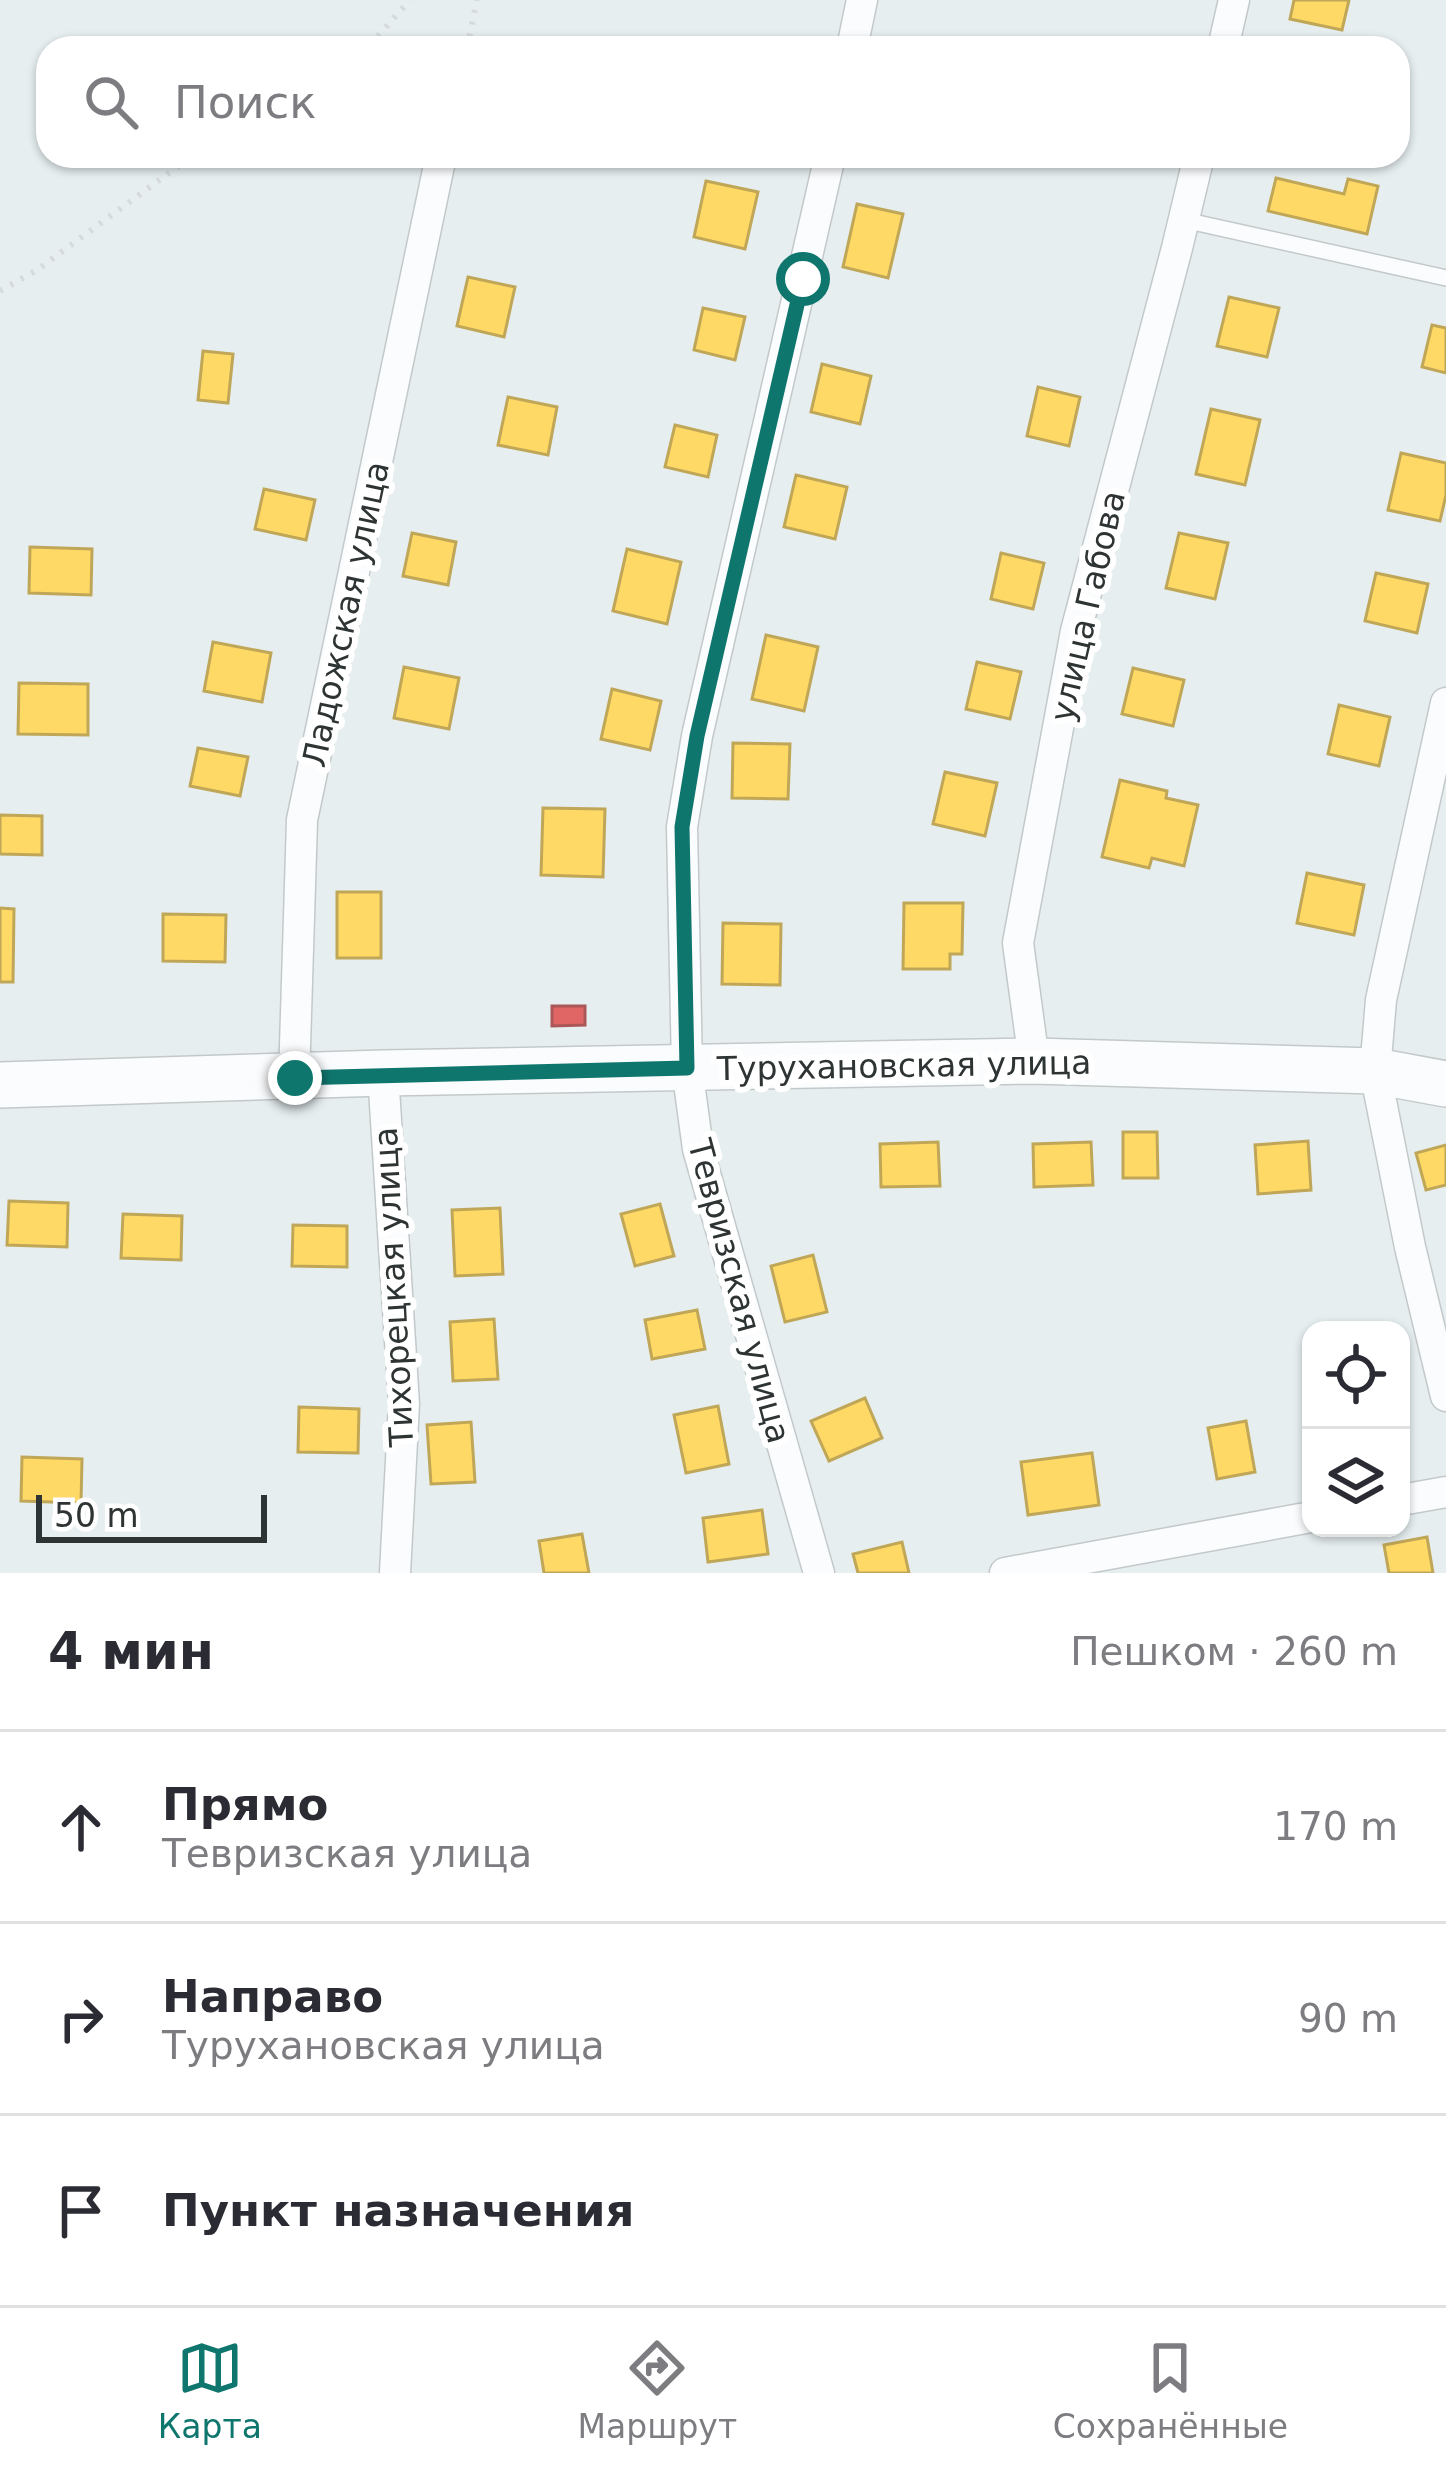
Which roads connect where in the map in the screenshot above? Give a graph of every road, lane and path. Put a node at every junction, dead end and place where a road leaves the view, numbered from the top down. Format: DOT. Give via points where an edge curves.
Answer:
graph roads {
  1 [pos="410,0"];
  2 [pos="477,0"];
  3 [pos="862,0"];
  4 [pos="1234,0"];
  5 [pos="378,36"];
  6 [pos="470,36"];
  7 [pos="854,36"];
  8 [pos="1226,36"];
  9 [pos="176,168"];
  10 [pos="438,168"];
  11 [pos="827,168"];
  12 [pos="1195,168"];
  13 [pos="1184,220"];
  14 [pos="1446,278"];
  15 [pos="0,291"];
  16 [pos="1446,703"];
  17 [pos="1034,1061"];
  18 [pos="687,1068"];
  19 [pos="1375,1071"];
  20 [pos="383,1073"];
  21 [pos="295,1078"];
  22 [pos="0,1084"];
  23 [pos="1446,1084"];
  24 [pos="1446,1396"];
  25 [pos="1446,1492"];
  26 [pos="1410,1498"];
  27 [pos="1302,1519"];
  28 [pos="395,1573"];
  29 [pos="819,1573"];
  30 [pos="1005,1573"];
  1 -- 5 [label="path"];
  2 -- 6 [label="path"];
  3 -- 7 [label="street"];
  4 -- 8 [label="street"];
  9 -- 15 [label="path"];
  10 -- 21 [label="street, Ладожская улица" via="302,820"];
  11 -- 18 [label="street, Тевризская улица" via="682,827"];
  12 -- 13 [label="street, улица Габова"];
  13 -- 14 [label="lane"];
  13 -- 17 [label="street, улица Габова" via="1076,631 1018,943"];
  16 -- 19 [label="street" via="1381,1000"];
  17 -- 18 [label="street, Турухановская улица"];
  17 -- 19 [label="street, Турухановская улица"];
  18 -- 20 [label="street, Турухановская улица"];
  18 -- 29 [label="street, Тевризская улица" via="698,1149"];
  19 -- 23 [label="street, Турухановская улица"];
  19 -- 24 [label="street"];
  20 -- 21 [label="street, Турухановская улица"];
  20 -- 28 [label="street, Тихорецкая улица" via="404,1404"];
  21 -- 22 [label="street, Турухановская улица"];
  25 -- 26 [label="street"];
  27 -- 30 [label="street"];
}
